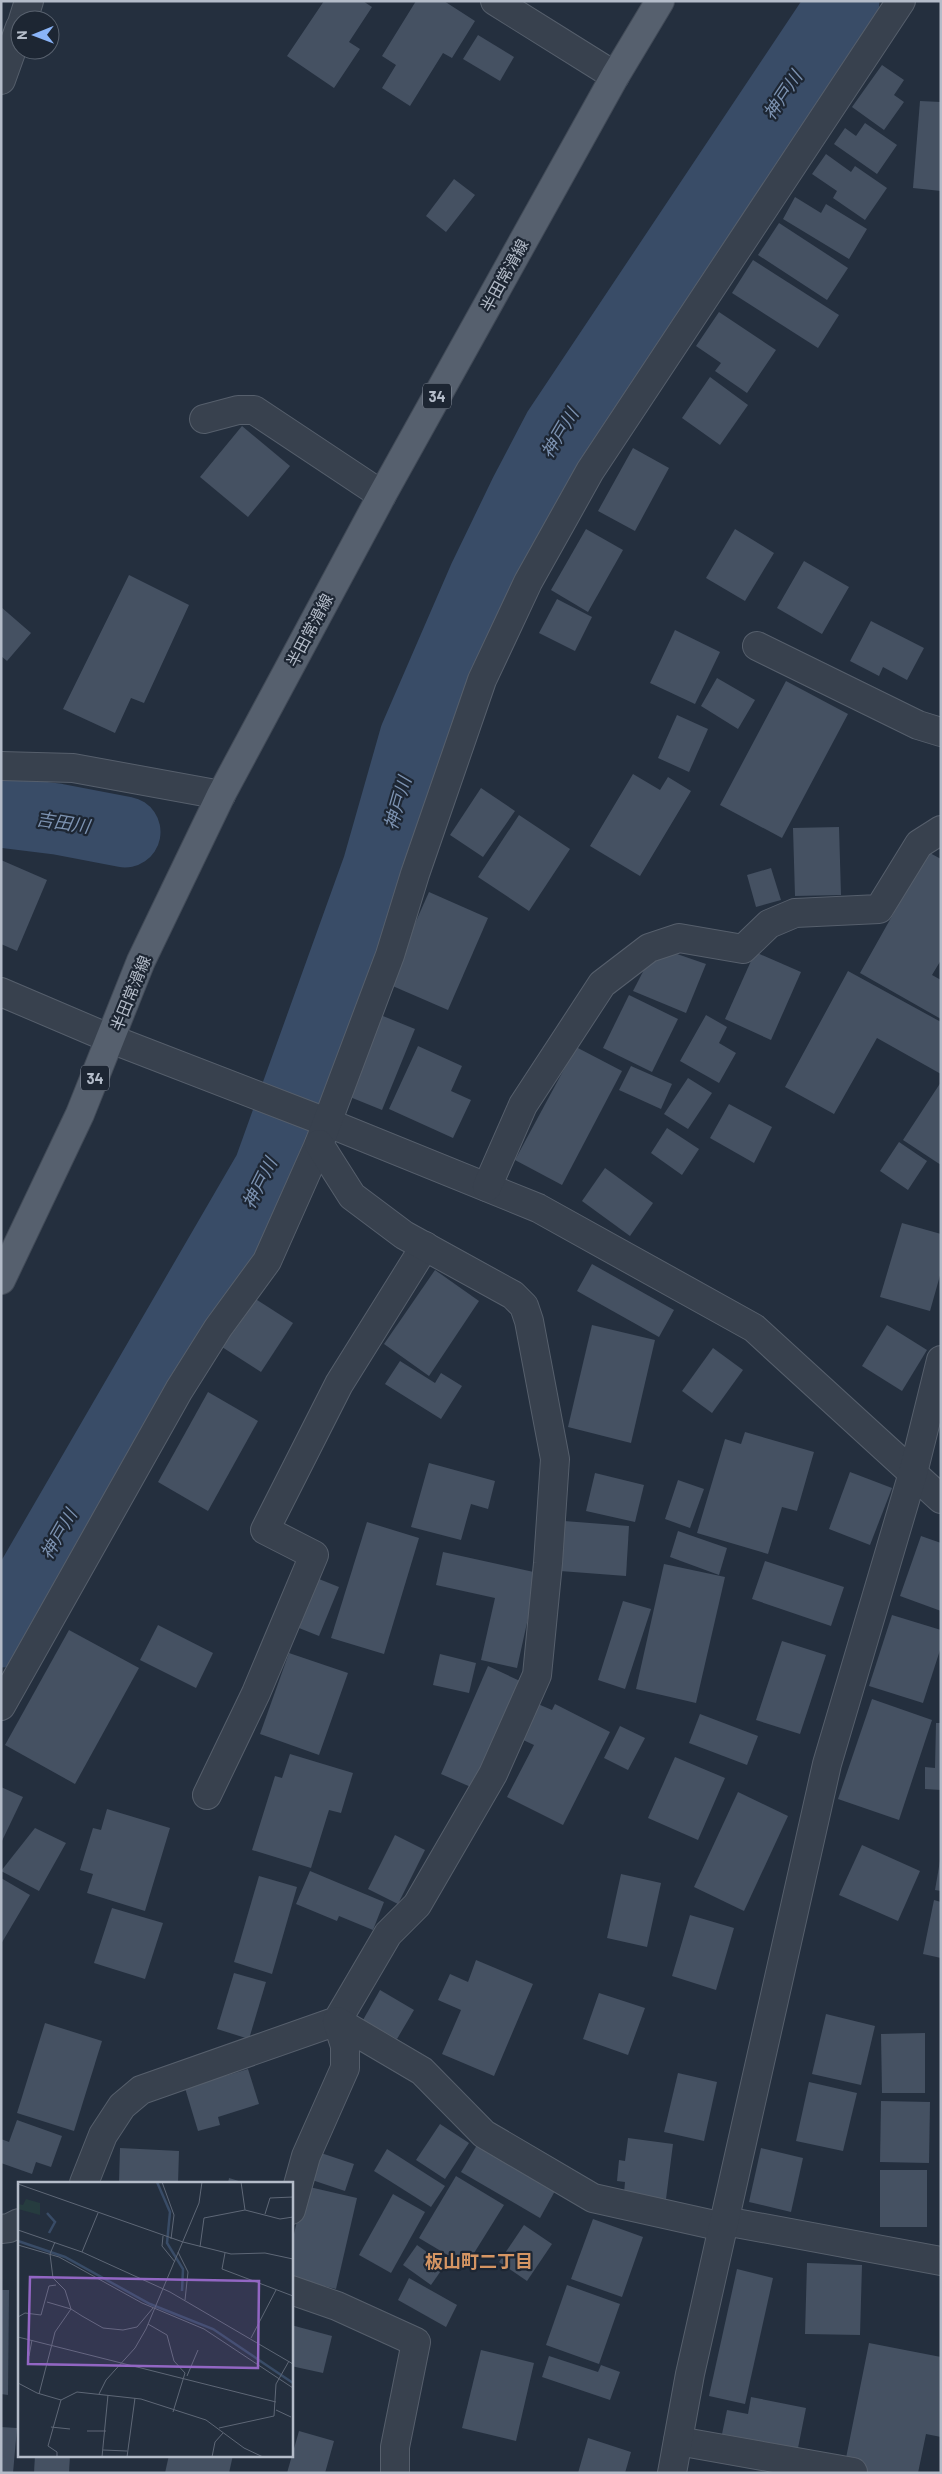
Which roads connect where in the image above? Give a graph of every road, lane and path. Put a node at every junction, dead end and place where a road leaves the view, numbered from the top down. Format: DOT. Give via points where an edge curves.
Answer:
graph roads {
  1 [pos="494,1"];
  2 [pos="660,1"];
  3 [pos="901,1"];
  4 [pos="10,55"];
  5 [pos="615,76"];
  6 [pos="1,80"];
  7 [pos="204,419"];
  8 [pos="382,496"];
  9 [pos="757,646"];
  10 [pos="941,732"];
  11 [pos="1,766"];
  12 [pos="221,795"];
  13 [pos="941,830"];
  14 [pos="1,992"];
  15 [pos="111,1039"];
  16 [pos="320,1128"];
  17 [pos="487,1187"];
  18 [pos="425,1246"];
  19 [pos="1,1280"];
  20 [pos="941,1360"];
  21 [pos="913,1473"];
  22 [pos="941,1499"];
  23 [pos="1,1706"];
  24 [pos="207,1795"];
  25 [pos="337,2021"];
  26 [pos="84,2182"];
  27 [pos="292,2206"];
  28 [pos="18,2224"];
  29 [pos="724,2224"];
  30 [pos="1,2229"];
  31 [pos="941,2261"];
  32 [pos="292,2290"];
  33 [pos="678,2442"];
  34 [pos="853,2472"];
  35 [pos="395,2473"];
  36 [pos="672,2473"];
  1 -- 5 [label="street"];
  2 -- 5 [label="main road, 半田常滑線 / 34"];
  3 -- 16 [label="street" via="590,471 528,582 482,680 390,955"];
  4 -- 6 [label="street"];
  5 -- 8 [label="main road, 半田常滑線 / 34"];
  7 -- 8 [label="street" via="238,410 254,410"];
  8 -- 12 [label="main road, 半田常滑線 / 34"];
  9 -- 10 [label="street" via="918,725"];
  11 -- 12 [label="street" via="73,768"];
  12 -- 15 [label="main road, 半田常滑線 / 34" via="141,961"];
  13 -- 17 [label="street" via="919,844 879,908 795,913 769,924 743,949 679,938 649,948 602,984 523,1105"];
  14 -- 15 [label="street"];
  15 -- 16 [label="street" via="250,1093"];
  15 -- 19 [label="main road, 半田常滑線 / 34" via="80,1114"];
  16 -- 17 [label="street"];
  16 -- 18 [label="street" via="352,1196 404,1235"];
  16 -- 23 [label="street" via="266,1261 178,1390"];
  17 -- 21 [label="street" via="538,1208 754,1328"];
  18 -- 24 [label="street" via="339,1384 265,1530 314,1555 256,1693"];
  18 -- 25 [label="street" via="513,1295 524,1306 529,1321 555,1459 537,1675 488,1782 417,1906 388,1934"];
  20 -- 21 [label="street"];
  21 -- 22 [label="street"];
  21 -- 29 [label="street" via="827,1764"];
  25 -- 26 [label="street" via="141,2090 122,2106 103,2135"];
  25 -- 27 [label="street" via="346,2046 344,2068 306,2156"];
  25 -- 29 [label="street" via="422,2072 484,2134 593,2198"];
  28 -- 30 [label="street"];
  29 -- 31 [label="street"];
  29 -- 33 [label="street"];
  32 -- 35 [label="street" via="337,2306 416,2342 395,2448"];
  33 -- 34 [label="street"];
  33 -- 36 [label="street"];
}
